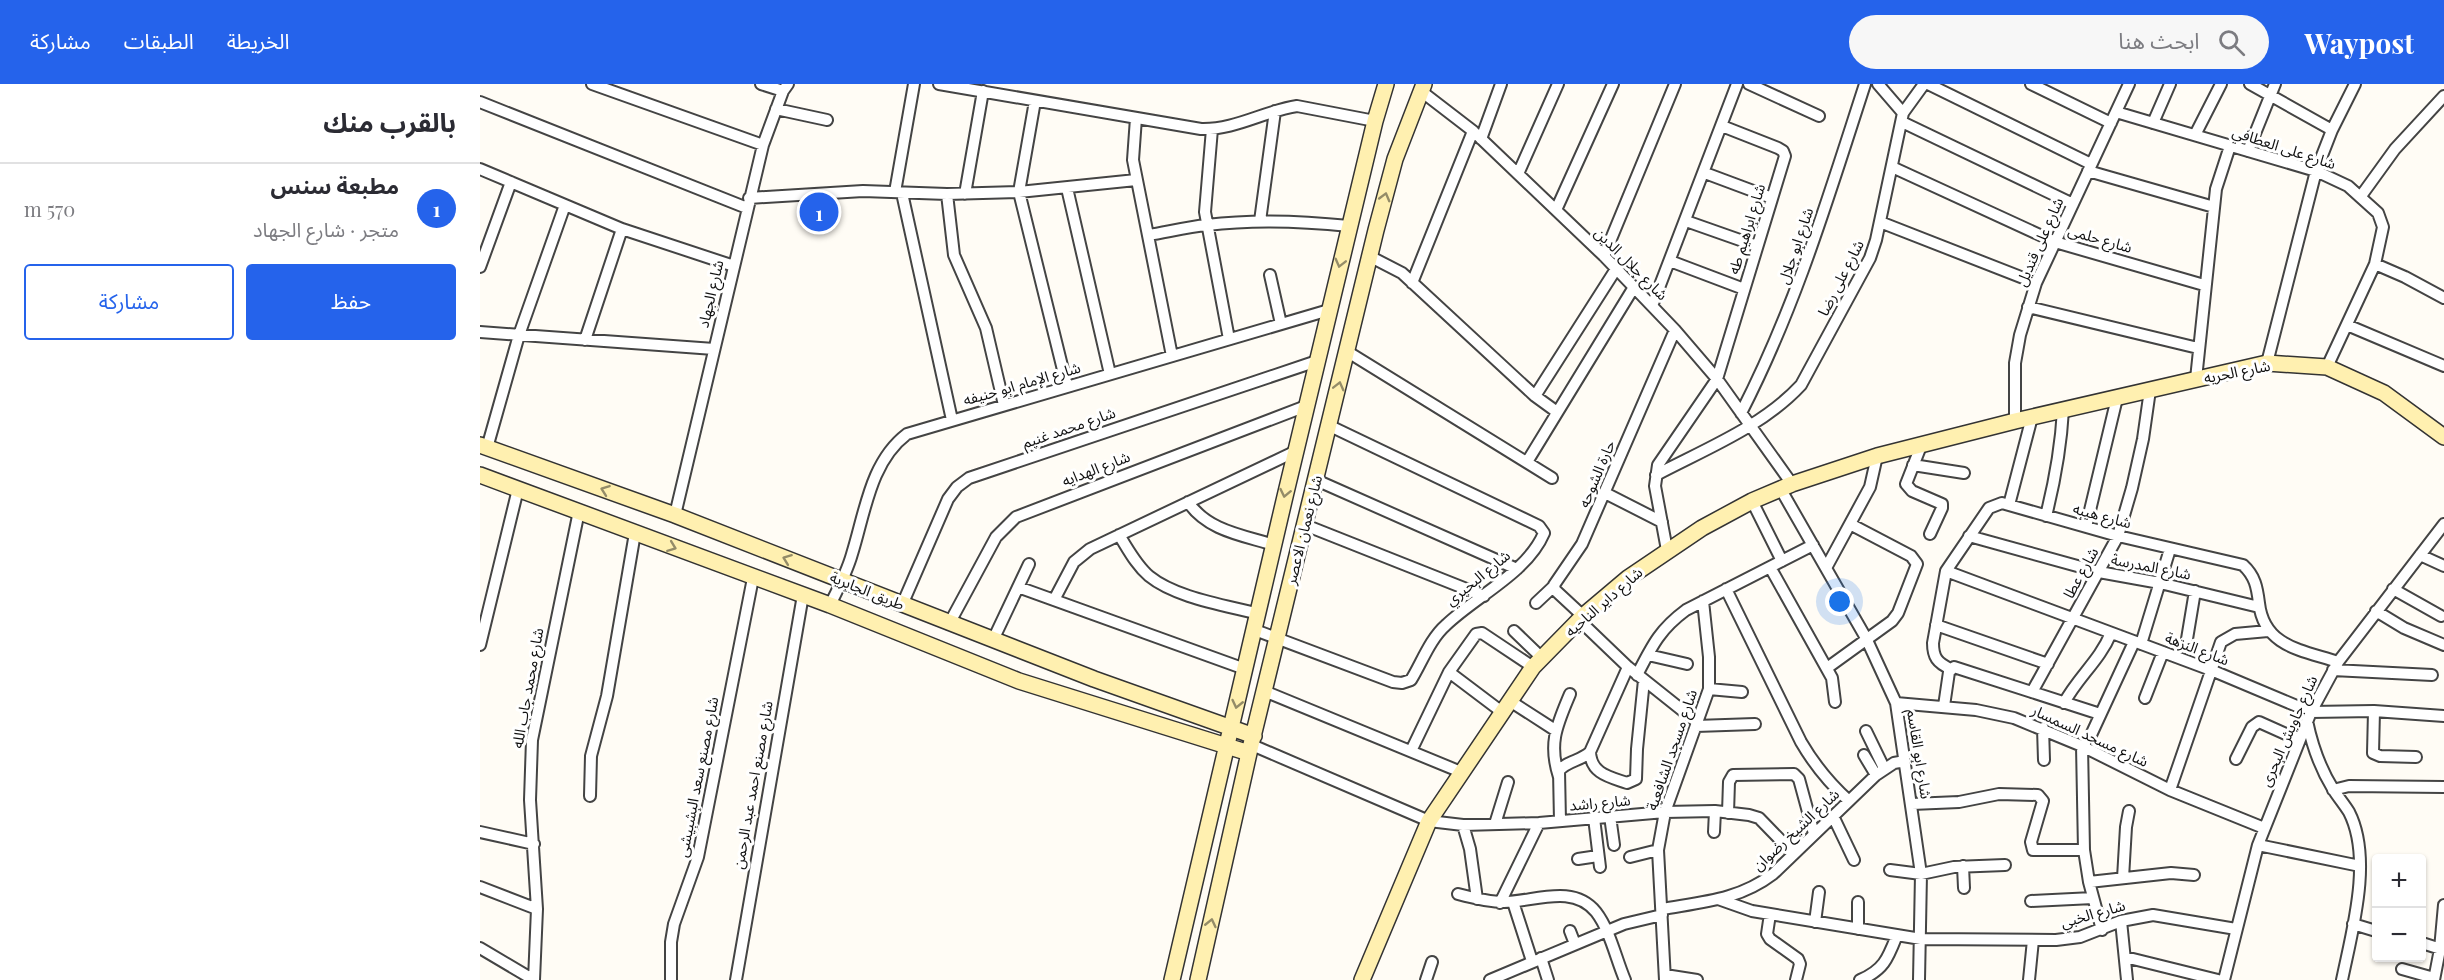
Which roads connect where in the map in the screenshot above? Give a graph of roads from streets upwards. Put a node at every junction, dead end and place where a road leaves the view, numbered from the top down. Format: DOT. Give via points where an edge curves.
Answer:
graph roads {
  1 [pos="592,84"];
  2 [pos="761,84"];
  3 [pos="914,84"];
  4 [pos="939,84"];
  5 [pos="1386,84"];
  6 [pos="1501,84"];
  7 [pos="1558,84"];
  8 [pos="1613,84"];
  9 [pos="1675,84"];
  10 [pos="1737,84"];
  11 [pos="1749,84"];
  12 [pos="1864,84"];
  13 [pos="1878,84"];
  14 [pos="1926,84"];
  15 [pos="2031,84"];
  16 [pos="2129,84"];
  17 [pos="2170,84"];
  18 [pos="2221,84"];
  19 [pos="2250,84"];
  20 [pos="2275,84"];
  21 [pos="2355,84"];
  22 [pos="1420,87"];
  23 [pos="786,88"];
  24 [pos="983,91"];
  25 [pos="2269,95"];
  26 [pos="2444,96"];
  27 [pos="1035,101"];
  28 [pos="480,102"];
  29 [pos="776,109"];
  30 [pos="1275,111"];
  31 [pos="2116,112"];
  32 [pos="1819,116"];
  33 [pos="1902,117"];
  34 [pos="1136,118"];
  35 [pos="826,120"];
  36 [pos="1375,121"];
  37 [pos="2111,123"];
  38 [pos="2153,123"];
  39 [pos="1722,126"];
  40 [pos="1212,129"];
  41 [pos="2332,130"];
  42 [pos="1477,135"];
  43 [pos="2195,135"];
  44 [pos="763,145"];
  45 [pos="2230,146"];
  46 [pos="2248,151"];
  47 [pos="1892,167"];
  48 [pos="2090,168"];
  49 [pos="480,169"];
  50 [pos="2316,171"];
  51 [pos="1705,173"];
  52 [pos="1518,174"];
  53 [pos="1136,180"];
  54 [pos="511,182"];
  55 [pos="1067,188"];
  56 [pos="1019,192"];
  57 [pos="898,193"];
  58 [pos="947,194"];
  59 [pos="965,194"];
  60 [pos="2361,196"];
  61 [pos="1772,198"];
  62 [pos="748,203"];
  63 [pos="2073,204"];
  64 [pos="565,205"];
  65 [pos="2214,207"];
  66 [pos="1556,210"];
  67 [pos="1260,221"];
  68 [pos="1686,221"];
  69 [pos="1880,222"];
  70 [pos="1206,225"];
  71 [pos="1349,226"];
  72 [pos="622,229"];
  73 [pos="1377,230"];
  74 [pos="1148,235"];
  75 [pos="2055,242"];
  76 [pos="1757,246"];
  77 [pos="1604,256"];
  78 [pos="1371,257"];
  79 [pos="1670,261"];
  80 [pos="2375,264"];
  81 [pos="734,266"];
  82 [pos="480,267"];
  83 [pos="1616,269"];
  84 [pos="1270,275"];
  85 [pos="1412,283"];
  86 [pos="2036,283"];
  87 [pos="2204,285"];
  88 [pos="1634,287"];
  89 [pos="1744,289"];
  90 [pos="2444,298"];
  91 [pos="1652,306"];
  92 [pos="2028,307"];
  93 [pos="1329,309"];
  94 [pos="1281,324"];
  95 [pos="2347,325"];
  96 [pos="1675,330"];
  97 [pos="480,332"];
  98 [pos="519,335"];
  99 [pos="1229,339"];
  100 [pos="585,340"];
  101 [pos="2198,348"];
  102 [pos="714,349"];
  103 [pos="1348,352"];
  104 [pos="1172,356"];
  105 [pos="1317,361"];
  106 [pos="2267,363"];
  107 [pos="2444,366"];
  108 [pos="2327,367"];
  109 [pos="1110,374"];
  110 [pos="1717,379"];
  111 [pos="2196,379"];
  112 [pos="1067,386"];
  113 [pos="2150,390"];
  114 [pos="1535,396"];
  115 [pos="2117,398"];
  116 [pos="1004,405"];
  117 [pos="1306,406"];
  118 [pos="2063,410"];
  119 [pos="1557,412"];
  120 [pos="1741,413"];
  121 [pos="2032,417"];
  122 [pos="952,420"];
  123 [pos="2015,421"];
  124 [pos="1330,426"];
  125 [pos="1750,426"];
  126 [pos="2444,437"];
  127 [pos="484,446"];
  128 [pos="1921,446"];
  129 [pos="1294,452"];
  130 [pos="1877,456"];
  131 [pos="1527,462"];
  132 [pos="1913,465"];
  133 [pos="1964,473"];
  134 [pos="480,475"];
  135 [pos="1656,475"];
  136 [pos="1552,478"];
  137 [pos="1316,480"];
  138 [pos="1786,486"];
  139 [pos="518,489"];
  140 [pos="1605,494"];
  141 [pos="1752,501"];
  142 [pos="1188,502"];
  143 [pos="2009,505"];
  144 [pos="579,511"];
  145 [pos="675,515"];
  146 [pos="2046,516"];
  147 [pos="1662,522"];
  148 [pos="1850,524"];
  149 [pos="2444,524"];
  150 [pos="1305,525"];
  151 [pos="2086,527"];
  152 [pos="635,533"];
  153 [pos="1930,534"];
  154 [pos="1119,535"];
  155 [pos="1969,536"];
  156 [pos="2118,536"];
  157 [pos="1274,545"];
  158 [pos="1813,545"];
  159 [pos="2170,549"];
  160 [pos="1667,550"];
  161 [pos="2420,555"];
  162 [pos="1782,561"];
  163 [pos="1029,564"];
  164 [pos="1770,567"];
  165 [pos="2444,567"];
  166 [pos="1826,568"];
  167 [pos="1517,569"];
  168 [pos="1946,571"];
  169 [pos="2099,572"];
  170 [pos="753,578"];
  171 [pos="842,581"];
  172 [pos="2160,583"];
  173 [pos="1018,587"];
  174 [pos="1553,587"];
  175 [pos="2393,588"];
  176 [pos="1726,589"];
  177 [pos="1264,590"];
  178 [pos="2195,591"];
  179 [pos="803,595"];
  180 [pos="1288,596"];
  181 [pos="1484,596"];
  182 [pos="1054,600"];
  183 [pos="1703,601"];
  184 [pos="1536,603"];
  185 [pos="902,604"];
  186 [pos="830,605"];
  187 [pos="2259,607"];
  188 [pos="2376,611"];
  189 [pos="1259,614"];
  190 [pos="2441,616"];
  191 [pos="1581,618"];
  192 [pos="2073,619"];
  193 [pos="950,624"];
  194 [pos="1936,625"];
  195 [pos="1255,630"];
  196 [pos="1514,631"];
  197 [pos="2268,631"];
  198 [pos="2111,633"];
  199 [pos="481,638"];
  200 [pos="1277,638"];
  201 [pos="1866,638"];
  202 [pos="2187,639"];
  203 [pos="993,640"];
  204 [pos="2137,643"];
  205 [pos="2444,645"];
  206 [pos="2163,652"];
  207 [pos="1648,655"];
  208 [pos="1537,663"];
  209 [pos="1687,664"];
  210 [pos="2048,664"];
  211 [pos="2336,666"];
  212 [pos="1628,667"];
  213 [pos="1827,668"];
  214 [pos="1245,669"];
  215 [pos="1951,669"];
  216 [pos="2211,670"];
  217 [pos="1449,672"];
  218 [pos="2432,675"];
  219 [pos="1641,677"];
  220 [pos="1709,689"];
  221 [pos="1264,692"];
  222 [pos="1742,692"];
  223 [pos="2032,692"];
  224 [pos="1570,694"];
  225 [pos="2145,698"];
  226 [pos="1835,702"];
  227 [pos="1896,703"];
  228 [pos="2064,703"];
  229 [pos="1506,706"];
  230 [pos="1944,706"];
  231 [pos="2374,711"];
  232 [pos="2100,714"];
  233 [pos="2309,716"];
  234 [pos="2444,716"];
  235 [pos="1697,724"];
  236 [pos="1755,724"];
  237 [pos="1232,728"];
  238 [pos="2043,728"];
  239 [pos="1555,730"];
  240 [pos="1866,731"];
  241 [pos="2299,740"];
  242 [pos="1252,744"];
  243 [pos="1227,745"];
  244 [pos="2083,747"];
  245 [pos="1411,752"];
  246 [pos="1590,752"];
  247 [pos="1864,755"];
  248 [pos="2416,757"];
  249 [pos="2236,759"];
  250 [pos="2044,760"];
  251 [pos="1905,761"];
  252 [pos="1880,771"];
  253 [pos="1461,772"];
  254 [pos="1559,777"];
  255 [pos="1508,782"];
  256 [pos="2444,787"];
  257 [pos="2170,790"];
  258 [pos="2333,790"];
  259 [pos="590,796"];
  260 [pos="1849,801"];
  261 [pos="1912,804"];
  262 [pos="1715,811"];
  263 [pos="2129,811"];
  264 [pos="1665,812"];
  265 [pos="1728,813"];
  266 [pos="1610,816"];
  267 [pos="1833,816"];
  268 [pos="1594,818"];
  269 [pos="1429,821"];
  270 [pos="1560,821"];
  271 [pos="1539,823"];
  272 [pos="1495,824"];
  273 [pos="1463,825"];
  274 [pos="2264,828"];
  275 [pos="480,832"];
  276 [pos="1714,832"];
  277 [pos="1814,834"];
  278 [pos="534,844"];
  279 [pos="1614,845"];
  280 [pos="2258,845"];
  281 [pos="1658,850"];
  282 [pos="2084,850"];
  283 [pos="1794,854"];
  284 [pos="1630,857"];
  285 [pos="1578,859"];
  286 [pos="1854,860"];
  287 [pos="2005,865"];
  288 [pos="1963,866"];
  289 [pos="2360,866"];
  290 [pos="1890,870"];
  291 [pos="1922,874"];
  292 [pos="2194,875"];
  293 [pos="2123,878"];
  294 [pos="2089,882"];
  295 [pos="480,887"];
  296 [pos="1964,888"];
  297 [pos="1819,892"];
  298 [pos="1458,894"];
  299 [pos="2093,898"];
  300 [pos="1477,899"];
  301 [pos="1718,899"];
  302 [pos="1513,902"];
  303 [pos="1858,902"];
  304 [pos="2031,902"];
  305 [pos="1500,903"];
  306 [pos="2444,904"];
  307 [pos="537,909"];
  308 [pos="1662,912"];
  309 [pos="1770,914"];
  310 [pos="2121,921"];
  311 [pos="1815,922"];
  312 [pos="2353,924"];
  313 [pos="1858,929"];
  314 [pos="2236,929"];
  315 [pos="2102,930"];
  316 [pos="2372,930"];
  317 [pos="1570,931"];
  318 [pos="1606,931"];
  319 [pos="1897,935"];
  320 [pos="1922,939"];
  321 [pos="2033,940"];
  322 [pos="1575,944"];
  323 [pos="2426,944"];
  324 [pos="480,948"];
  325 [pos="2442,949"];
  326 [pos="2125,957"];
  327 [pos="1536,960"];
  328 [pos="1431,962"];
  329 [pos="2402,969"];
  330 [pos="1665,978"];
  331 [pos="2197,978"];
  332 [pos="2434,979"];
  333 [pos="534,980"];
  334 [pos="671,980"];
  335 [pos="736,980"];
  336 [pos="1172,980"];
  337 [pos="1198,980"];
  338 [pos="1362,980"];
  339 [pos="1426,980"];
  340 [pos="1492,980"];
  341 [pos="1548,980"];
  342 [pos="1625,980"];
  343 [pos="1697,980"];
  344 [pos="1796,980"];
  345 [pos="1860,980"];
  346 [pos="1919,980"];
  347 [pos="2029,980"];
  348 [pos="2127,980"];
  349 [pos="2218,980"];
  350 [pos="2224,980"];
  351 [pos="2342,980"];
  1 -- 44 [label="street"];
  2 -- 23 [label="street"];
  3 -- 57 [label="street"];
  4 -- 24 [label="street"];
  5 -- 36 [label="street, شارع نعمان الاعصر"];
  6 -- 42 [label="street"];
  7 -- 52 [label="street"];
  8 -- 66 [label="street"];
  9 -- 77 [label="street"];
  10 -- 39 [label="street"];
  11 -- 32 [label="street"];
  12 -- 120 [label="street, شارع ابو جلال" via="1802,277"];
  13 -- 33 [label="street"];
  14 -- 33 [label="street, شارع على رضا"];
  14 -- 48 [label="street"];
  15 -- 37 [label="street"];
  16 -- 31 [label="street, شارع على قنديل"];
  17 -- 38 [label="street"];
  18 -- 43 [label="street"];
  19 -- 25 [label="street"];
  20 -- 25 [label="street"];
  21 -- 41 [label="street"];
  22 -- 42 [label="street, شارع جلال الدين"];
  73 -- 22 [label="street, شارع نعمان الاعصر, one-way" via="1395,159"];
  23 -- 29 [label="street, شارع الجهاد"];
  24 -- 27 [label="street"];
  24 -- 59 [label="street"];
  25 -- 41 [label="street"];
  25 -- 46 [label="street"];
  26 -- 60 [label="street" via="2395,149"];
  27 -- 34 [label="street"];
  27 -- 56 [label="street"];
  28 -- 62 [label="street"];
  29 -- 35 [label="street"];
  29 -- 44 [label="street, شارع الجهاد"];
  30 -- 36 [label="street" via="1297,106"];
  30 -- 40 [label="street"];
  30 -- 67 [label="street"];
  31 -- 37 [label="street, شارع على قنديل"];
  31 -- 38 [label="street, شارع على العطافي"];
  33 -- 47 [label="street, شارع على رضا"];
  33 -- 63 [label="street"];
  34 -- 40 [label="street"];
  34 -- 53 [label="street"];
  36 -- 71 [label="street, شارع نعمان الاعصر"];
  37 -- 48 [label="street, شارع على قنديل"];
  38 -- 43 [label="street, شارع على العطافي"];
  39 -- 51 [label="street"];
  39 -- 61 [label="street, شارع ابراهيم طه" via="1783,151 1785,156"];
  40 -- 70 [label="street"];
  41 -- 50 [label="street"];
  42 -- 52 [label="street, شارع جلال الدين"];
  42 -- 85 [label="street"];
  43 -- 45 [label="street, شارع على العطافي"];
  44 -- 62 [label="street, شارع الجهاد"];
  45 -- 46 [label="street, شارع على العطافي"];
  45 -- 65 [label="street"];
  46 -- 50 [label="street, شارع على العطافي"];
  47 -- 69 [label="street, شارع على رضا"];
  47 -- 75 [label="street, شارع حلمى"];
  48 -- 63 [label="street, شارع على قنديل"];
  48 -- 65 [label="street"];
  49 -- 54 [label="street"];
  50 -- 60 [label="street, شارع على العطافي"];
  50 -- 106 [label="street"];
  51 -- 61 [label="street"];
  51 -- 68 [label="street"];
  52 -- 66 [label="street, شارع جلال الدين"];
  53 -- 55 [label="street"];
  53 -- 74 [label="street"];
  54 -- 64 [label="street"];
  54 -- 82 [label="street"];
  55 -- 56 [label="street"];
  55 -- 109 [label="street"];
  56 -- 59 [label="street"];
  56 -- 112 [label="street"];
  57 -- 58 [label="street"];
  57 -- 62 [label="street" via="827,192"];
  57 -- 122 [label="street"];
  58 -- 59 [label="street"];
  58 -- 116 [label="street" via="954,255 986,328"];
  60 -- 80 [label="street, شارع على العطافي" via="2378,213 2383,227"];
  61 -- 76 [label="street, شارع ابراهيم طه"];
  62 -- 81 [label="street, شارع الجهاد"];
  63 -- 75 [label="street, شارع على قنديل"];
  64 -- 72 [label="street"];
  64 -- 98 [label="street"];
  65 -- 87 [label="street"];
  66 -- 77 [label="street, شارع جلال الدين"];
  67 -- 70 [label="street"];
  67 -- 71 [label="street"];
  68 -- 76 [label="street"];
  68 -- 79 [label="street"];
  69 -- 86 [label="street"];
  69 -- 125 [label="street, شارع على رضا" via="1870,258 1801,385"];
  70 -- 74 [label="street"];
  70 -- 99 [label="street"];
  71 -- 73 [label="street"];
  71 -- 93 [label="street, شارع نعمان الاعصر, one-way"];
  72 -- 81 [label="street"];
  72 -- 100 [label="street"];
  73 -- 78 [label="street, شارع نعمان الاعصر"];
  74 -- 104 [label="street"];
  75 -- 86 [label="street, شارع على قنديل"];
  75 -- 87 [label="street, شارع حلمى"];
  76 -- 89 [label="street, شارع ابراهيم طه"];
  77 -- 83 [label="street, شارع جلال الدين"];
  78 -- 85 [label="street" via="1390,265"];
  78 -- 103 [label="street, شارع نعمان الاعصر"];
  79 -- 89 [label="street"];
  79 -- 91 [label="street"];
  80 -- 90 [label="street"];
  80 -- 95 [label="street, شارع على العطافي"];
  81 -- 102 [label="street, شارع الجهاد"];
  83 -- 88 [label="street, شارع جلال الدين"];
  83 -- 114 [label="street"];
  84 -- 94 [label="street"];
  85 -- 114 [label="street"];
  86 -- 92 [label="street, شارع على قنديل"];
  87 -- 101 [label="street"];
  88 -- 91 [label="street, شارع جلال الدين"];
  88 -- 119 [label="street"];
  89 -- 110 [label="street, شارع ابراهيم طه"];
  91 -- 96 [label="street, شارع جلال الدين"];
  92 -- 101 [label="street"];
  92 -- 123 [label="street, شارع على قنديل" via="2015,363"];
  93 -- 94 [label="street, شارع الإمام ابو حنيفه"];
  93 -- 105 [label="street, شارع نعمان الاعصر"];
  94 -- 99 [label="street, شارع الإمام ابو حنيفه"];
  95 -- 107 [label="street"];
  95 -- 108 [label="street, شارع على العطافي"];
  96 -- 110 [label="street, شارع جلال الدين"];
  96 -- 140 [label="street, حارة الشوحه"];
  97 -- 98 [label="street"];
  98 -- 100 [label="street"];
  98 -- 127 [label="street"];
  99 -- 104 [label="street, شارع الإمام ابو حنيفه"];
  100 -- 102 [label="street"];
  101 -- 111 [label="street"];
  102 -- 145 [label="street, شارع الجهاد"];
  124 -- 103 [label="street, شارع نعمان الاعصر, one-way"];
  103 -- 131 [label="street"];
  104 -- 109 [label="street, شارع الإمام ابو حنيفه"];
  105 -- 117 [label="street, شارع نعمان الاعصر"];
  105 -- 185 [label="street, شارع محمد غنيم" via="969,478 948,499"];
  106 -- 108 [label="street, شارع الحريه"];
  106 -- 111 [label="street, شارع الحريه"];
  108 -- 126 [label="street, شارع الحريه" via="2384,393"];
  109 -- 112 [label="street, شارع الإمام ابو حنيفه"];
  110 -- 120 [label="street, شارع جلال الدين"];
  110 -- 135 [label="street, شارع ابراهيم طه" via="1664,455"];
  111 -- 113 [label="street, شارع الحريه"];
  112 -- 116 [label="street, شارع الإمام ابو حنيفه"];
  113 -- 115 [label="street, شارع الحريه"];
  113 -- 156 [label="street, شارع عطا" via="2141,449"];
  114 -- 119 [label="street"];
  115 -- 118 [label="street, شارع الحريه"];
  115 -- 151 [label="street"];
  116 -- 122 [label="street, شارع الإمام ابو حنيفه"];
  117 -- 129 [label="street, شارع نعمان الاعصر"];
  117 -- 193 [label="street, شارع الهدايه" via="1016,516 996,537"];
  118 -- 121 [label="street, شارع الحريه"];
  118 -- 146 [label="street" via="2061,446"];
  119 -- 131 [label="street"];
  120 -- 125 [label="street, شارع جلال الدين"];
  121 -- 123 [label="street, شارع الحريه"];
  121 -- 143 [label="street"];
  122 -- 171 [label="street, شارع الإمام ابو حنيفه" via="907,435 886,456 864,505"];
  123 -- 128 [label="street, شارع داير الناحيه"];
  124 -- 137 [label="street, شارع نعمان الاعصر"];
  124 -- 167 [label="street, شارع البحيري" via="1542,528 1542,537"];
  125 -- 135 [label="street, شارع على رضا"];
  125 -- 138 [label="street, شارع جلال الدين"];
  145 -- 127 [label="street, طريق الجابرية, one-way"];
  128 -- 130 [label="street, شارع داير الناحيه"];
  128 -- 132 [label="street"];
  129 -- 142 [label="street"];
  129 -- 157 [label="street, شارع نعمان الاعصر, one-way"];
  130 -- 138 [label="street, شارع داير الناحيه"];
  130 -- 148 [label="street" via="1870,487"];
  131 -- 136 [label="street"];
  132 -- 133 [label="street"];
  132 -- 153 [label="street" via="1908,488 1943,506"];
  134 -- 139 [label="street, طريق الجابرية"];
  135 -- 147 [label="street"];
  137 -- 150 [label="street, شارع نعمان الاعصر"];
  137 -- 167 [label="street"];
  138 -- 141 [label="street, شارع داير الناحيه"];
  138 -- 158 [label="street, شارع ابو القاسم"];
  139 -- 144 [label="street, طريق الجابرية"];
  139 -- 199 [label="street"];
  140 -- 147 [label="street"];
  140 -- 174 [label="street, حارة الشوحه" via="1582,544"];
  141 -- 160 [label="street, شارع داير الناحيه"];
  141 -- 162 [label="street"];
  142 -- 154 [label="street"];
  142 -- 157 [label="street" via="1216,528"];
  143 -- 146 [label="street, شارع هيبه"];
  143 -- 155 [label="street" via="2002,503 1989,508"];
  144 -- 152 [label="street, طريق الجابرية"];
  144 -- 278 [label="street, شارع محمد جاب الله" via="532,740 530,800"];
  171 -- 145 [label="street, طريق الجابرية, one-way"];
  146 -- 151 [label="street, شارع هيبه"];
  147 -- 160 [label="street"];
  148 -- 166 [label="street"];
  148 -- 201 [label="street" via="1911,556 1917,564 1898,613"];
  149 -- 161 [label="street, شارع جاويش البحرى"];
  150 -- 180 [label="street, شارع نعمان الاعصر"];
  150 -- 181 [label="street"];
  151 -- 156 [label="street, شارع هيبه"];
  152 -- 170 [label="street, طريق الجابرية, one-way"];
  152 -- 259 [label="street" via="607,696 591,756"];
  154 -- 182 [label="street" via="1081,554"];
  154 -- 189 [label="street" via="1148,575 1165,587"];
  155 -- 168 [label="street"];
  155 -- 169 [label="street, شارع المدرسة"];
  156 -- 159 [label="street, شارع هيبه"];
  156 -- 169 [label="street, شارع عطا"];
  157 -- 177 [label="street, شارع نعمان الاعصر"];
  158 -- 162 [label="street"];
  158 -- 166 [label="street, شارع ابو القاسم"];
  159 -- 172 [label="street"];
  159 -- 187 [label="street, شارع هيبه" via="2243,566 2257,585"];
  160 -- 191 [label="street, شارع داير الناحيه"];
  161 -- 165 [label="street"];
  161 -- 175 [label="street, شارع جاويش البحرى"];
  162 -- 164 [label="street"];
  163 -- 173 [label="street"];
  164 -- 176 [label="street"];
  164 -- 213 [label="street"];
  166 -- 201 [label="street, شارع ابو القاسم"];
  167 -- 181 [label="street, شارع البحيري"];
  168 -- 192 [label="street, شارع النزهة"];
  168 -- 194 [label="street"];
  169 -- 172 [label="street, شارع المدرسة"];
  169 -- 192 [label="street, شارع عطا"];
  170 -- 179 [label="street, طريق الجابرية"];
  170 -- 334 [label="street, شارع مصنع سعد البشبيشى" via="698,857 674,924"];
  171 -- 185 [label="street, طريق الجابرية"];
  171 -- 186 [label="street, شارع الإمام ابو حنيفه"];
  172 -- 178 [label="street, شارع المدرسة"];
  172 -- 204 [label="street"];
  173 -- 182 [label="street"];
  173 -- 203 [label="street"];
  174 -- 184 [label="street, حارة الشوحه"];
  174 -- 191 [label="street"];
  175 -- 188 [label="street, شارع جاويش البحرى"];
  175 -- 190 [label="street"];
  176 -- 183 [label="street"];
  176 -- 260 [label="street" via="1806,750 1830,785"];
  177 -- 180 [label="street"];
  177 -- 189 [label="street, شارع نعمان الاعصر"];
  178 -- 187 [label="street, شارع المدرسة"];
  178 -- 202 [label="street"];
  179 -- 186 [label="street, طريق الجابرية"];
  179 -- 335 [label="street, شارع مصنع احمد عبد الرحمن"];
  180 -- 200 [label="street, شارع نعمان الاعصر"];
  181 -- 200 [label="street, شارع البحيري" via="1444,626 1411,680 1402,683"];
  182 -- 214 [label="street"];
  183 -- 207 [label="street" via="1670,621"];
  183 -- 220 [label="street, شارع مسجد الشافعية"];
  185 -- 193 [label="street, طريق الجابرية"];
  186 -- 243 [label="street, طريق الجابرية" via="1019,681"];
  187 -- 197 [label="street, شارع هيبه"];
  188 -- 205 [label="street" via="2403,628"];
  188 -- 211 [label="street, شارع جاويش البحرى"];
  189 -- 195 [label="street, شارع نعمان الاعصر"];
  191 -- 208 [label="street, شارع داير الناحيه"];
  191 -- 212 [label="street"];
  192 -- 198 [label="street, شارع النزهة"];
  192 -- 210 [label="street, شارع عطا"];
  193 -- 203 [label="street, طريق الجابرية"];
  194 -- 210 [label="street"];
  194 -- 215 [label="street" via="1933,654 1940,664"];
  195 -- 200 [label="street, شارع البحيري"];
  195 -- 214 [label="street, شارع نعمان الاعصر"];
  196 -- 208 [label="street"];
  197 -- 211 [label="street" via="2278,641"];
  197 -- 216 [label="street" via="2227,637 2221,642"];
  198 -- 204 [label="street, شارع النزهة"];
  198 -- 228 [label="street" via="2103,651 2077,680"];
  200 -- 221 [label="street, شارع نعمان الاعصر"];
  201 -- 213 [label="street"];
  201 -- 227 [label="street, شارع ابو القاسم"];
  203 -- 237 [label="street, طريق الجابرية"];
  204 -- 206 [label="street, شارع النزهة"];
  204 -- 232 [label="street"];
  206 -- 216 [label="street, شارع النزهة"];
  206 -- 225 [label="street"];
  207 -- 209 [label="street"];
  207 -- 219 [label="street"];
  208 -- 217 [label="street" via="1479,632"];
  208 -- 229 [label="street, شارع داير الناحيه"];
  210 -- 223 [label="street, شارع عطا"];
  211 -- 218 [label="street"];
  211 -- 233 [label="street, شارع جاويش البحرى"];
  212 -- 219 [label="street"];
  212 -- 246 [label="street"];
  213 -- 226 [label="street"];
  214 -- 237 [label="street, شارع نعمان الاعصر, one-way"];
  215 -- 223 [label="street"];
  215 -- 230 [label="street"];
  216 -- 233 [label="street, شارع النزهة"];
  216 -- 257 [label="street"];
  217 -- 229 [label="street"];
  217 -- 245 [label="street"];
  219 -- 235 [label="street"];
  219 -- 246 [label="street" via="1634,781 1627,783 1596,769"];
  220 -- 222 [label="street"];
  220 -- 235 [label="street, شارع مسجد الشافعية"];
  221 -- 242 [label="street, شارع نعمان الاعصر"];
  221 -- 245 [label="street"];
  223 -- 228 [label="street"];
  224 -- 239 [label="street"];
  227 -- 230 [label="street, شارع مسجد السمسار"];
  227 -- 251 [label="street, شارع ابو القاسم"];
  228 -- 232 [label="street"];
  229 -- 239 [label="street"];
  229 -- 253 [label="street, شارع داير الناحيه"];
  230 -- 238 [label="street, شارع مسجد السمسار" via="2014,718"];
  231 -- 233 [label="street, شارع النزهة"];
  231 -- 234 [label="street, شارع النزهة"];
  231 -- 248 [label="street" via="2373,753"];
  232 -- 244 [label="street"];
  233 -- 241 [label="street, شارع جاويش البحرى"];
  233 -- 258 [label="street" via="2316,756"];
  235 -- 236 [label="street"];
  235 -- 264 [label="street, شارع مسجد الشافعية"];
  237 -- 242 [label="street, طريق الجابرية"];
  237 -- 243 [label="street, شارع نعمان الاعصر"];
  238 -- 244 [label="street, شارع مسجد السمسار"];
  238 -- 250 [label="street"];
  239 -- 254 [label="street" via="1554,762"];
  240 -- 252 [label="street"];
  241 -- 249 [label="street" via="2259,722 2252,727"];
  241 -- 274 [label="street, شارع جاويش البحرى"];
  242 -- 243 [label="street, طريق الجابرية"];
  242 -- 269 [label="street, شارع راشد"];
  337 -- 242 [label="street, شارع نعمان الاعصر, one-way"];
  243 -- 336 [label="street, شارع نعمان الاعصر"];
  244 -- 257 [label="street, شارع مسجد السمسار"];
  244 -- 282 [label="street"];
  245 -- 253 [label="street"];
  246 -- 254 [label="street" via="1562,767"];
  247 -- 252 [label="street"];
  251 -- 252 [label="street, شارع الشيخ رضوان"];
  251 -- 261 [label="street, شارع ابو القاسم"];
  252 -- 260 [label="street, شارع الشيخ رضوان"];
  253 -- 269 [label="street, شارع داير الناحيه"];
  254 -- 270 [label="street"];
  255 -- 272 [label="street"];
  256 -- 258 [label="street" via="2349,786"];
  257 -- 274 [label="street, شارع مسجد السمسار"];
  258 -- 289 [label="street" via="2349,812 2358,838"];
  260 -- 267 [label="street, شارع الشيخ رضوان"];
  261 -- 282 [label="street" via="1959,802 2009,793 2038,795 2043,801 2031,842 2033,850"];
  261 -- 291 [label="street, شارع ابو القاسم"];
  262 -- 264 [label="street, شارع راشد"];
  262 -- 265 [label="street, شارع راشد"];
  262 -- 276 [label="street"];
  263 -- 293 [label="street"];
  264 -- 266 [label="street, شارع راشد"];
  264 -- 281 [label="street, شارع مسجد الشافعية"];
  265 -- 277 [label="street" via="1729,782 1733,775 1794,774 1799,779"];
  265 -- 283 [label="street, شارع راشد" via="1759,818"];
  266 -- 268 [label="street, شارع راشد"];
  266 -- 279 [label="street"];
  267 -- 277 [label="street, شارع الشيخ رضوان"];
  267 -- 286 [label="street"];
  268 -- 270 [label="street, شارع راشد"];
  268 -- 285 [label="street" via="1599,862"];
  269 -- 273 [label="street, شارع راشد"];
  269 -- 338 [label="street, شارع داير الناحيه"];
  270 -- 271 [label="street, شارع راشد"];
  271 -- 272 [label="street, شارع راشد"];
  271 -- 305 [label="street"];
  272 -- 273 [label="street, شارع راشد"];
  273 -- 300 [label="street"];
  274 -- 280 [label="street, شارع جاويش البحرى"];
  275 -- 278 [label="street"];
  277 -- 283 [label="street, شارع الشيخ رضوان"];
  278 -- 307 [label="street, شارع محمد جاب الله"];
  280 -- 289 [label="street"];
  280 -- 314 [label="street, شارع جاويش البحرى"];
  281 -- 284 [label="street"];
  281 -- 308 [label="street, شارع مسجد الشافعية"];
  282 -- 294 [label="street"];
  283 -- 301 [label="street, شارع الشيخ رضوان" via="1757,886"];
  287 -- 288 [label="street"];
  288 -- 291 [label="street"];
  288 -- 296 [label="street"];
  289 -- 312 [label="street"];
  290 -- 291 [label="street"];
  291 -- 320 [label="street, شارع ابو القاسم"];
  292 -- 293 [label="street"];
  293 -- 294 [label="street"];
  294 -- 299 [label="street"];
  295 -- 307 [label="street"];
  297 -- 311 [label="street"];
  298 -- 300 [label="street"];
  299 -- 304 [label="street"];
  299 -- 315 [label="street"];
  300 -- 305 [label="street"];
  301 -- 308 [label="street, شارع الشيخ رضوان"];
  301 -- 309 [label="street, شارع الخبي"];
  302 -- 305 [label="street"];
  302 -- 318 [label="street" via="1569,896 1584,901 1596,912"];
  302 -- 327 [label="street"];
  303 -- 313 [label="street"];
  306 -- 325 [label="street"];
  307 -- 333 [label="street, شارع محمد جاب الله"];
  308 -- 318 [label="street, شارع الشيخ رضوان"];
  308 -- 330 [label="street, شارع مسجد الشافعية"];
  309 -- 311 [label="street, شارع الخبي"];
  309 -- 344 [label="street" via="1767,934 1798,959"];
  310 -- 314 [label="street, شارع الخبي" via="2153,915"];
  310 -- 315 [label="street, شارع الخبي"];
  310 -- 326 [label="street"];
  311 -- 313 [label="street, شارع الخبي"];
  312 -- 316 [label="street"];
  312 -- 351 [label="street"];
  313 -- 319 [label="street, شارع الخبي"];
  314 -- 350 [label="street, شارع جاويش البحرى"];
  315 -- 321 [label="street, شارع الخبي" via="2068,939"];
  317 -- 322 [label="street"];
  318 -- 322 [label="street, شارع الشيخ رضوان"];
  318 -- 342 [label="street"];
  319 -- 320 [label="street, شارع الخبي"];
  319 -- 345 [label="street" via="1883,966"];
  320 -- 321 [label="street, شارع الخبي"];
  320 -- 346 [label="street, شارع ابو القاسم"];
  321 -- 347 [label="street"];
  322 -- 327 [label="street, شارع الشيخ رضوان"];
  323 -- 325 [label="street"];
  324 -- 333 [label="street"];
  325 -- 332 [label="street"];
  326 -- 331 [label="street"];
  326 -- 348 [label="street"];
  327 -- 340 [label="street, شارع الشيخ رضوان"];
  327 -- 341 [label="street"];
  328 -- 339 [label="street"];
  329 -- 332 [label="street"];
  330 -- 343 [label="street"];
  331 -- 349 [label="street"];
}
